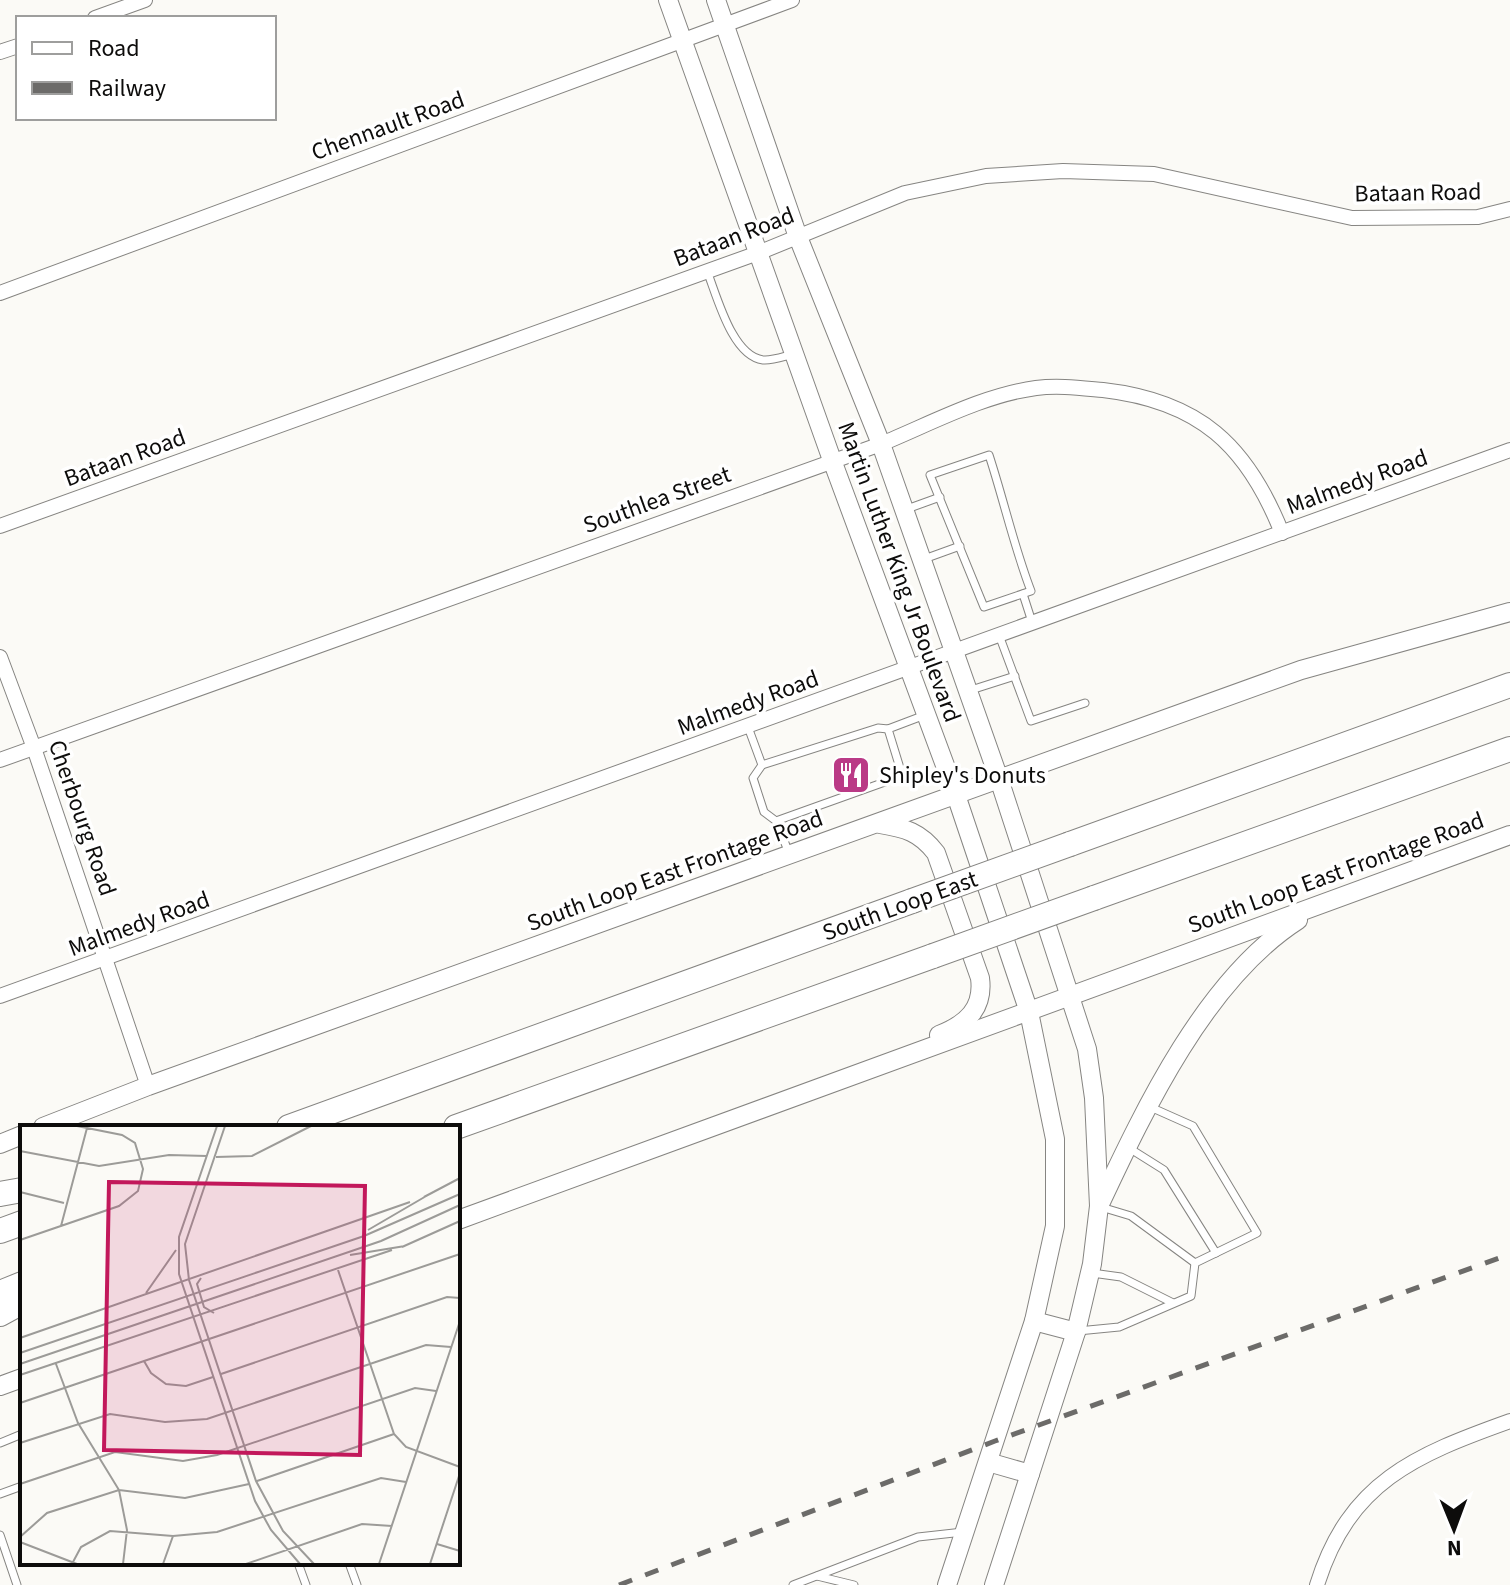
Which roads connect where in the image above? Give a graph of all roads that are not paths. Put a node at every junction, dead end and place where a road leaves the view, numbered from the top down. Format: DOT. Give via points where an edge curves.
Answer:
graph roads {
  1 [pos="145,0"];
  2 [pos="668,0"];
  3 [pos="716,0"];
  4 [pos="792,0"];
  5 [pos="101,16"];
  6 [pos="726,26"];
  7 [pos="682,41"];
  8 [pos="1510,209"];
  9 [pos="798,237"];
  10 [pos="758,253"];
  11 [pos="707,271"];
  12 [pos="0,293"];
  13 [pos="794,354"];
  14 [pos="881,444"];
  15 [pos="1510,450"];
  16 [pos="832,460"];
  17 [pos="940,497"];
  18 [pos="904,510"];
  19 [pos="0,526"];
  20 [pos="1282,533"];
  21 [pos="960,546"];
  22 [pos="922,560"];
  23 [pos="1023,594"];
  24 [pos="1510,612"];
  25 [pos="1033,623"];
  26 [pos="999,635"];
  27 [pos="954,651"];
  28 [pos="0,657"];
  29 [pos="910,668"];
  30 [pos="1015,676"];
  31 [pos="1510,685"];
  32 [pos="968,691"];
  33 [pos="1085,703"];
  34 [pos="927,715"];
  35 [pos="748,727"];
  36 [pos="888,729"];
  37 [pos="34,748"];
  38 [pos="1510,749"];
  39 [pos="0,760"];
  40 [pos="762,765"];
  41 [pos="999,779"];
  42 [pos="956,795"];
  43 [pos="776,821"];
  44 [pos="877,823"];
  45 [pos="1510,835"];
  46 [pos="789,855"];
  47 [pos="1331,899"];
  48 [pos="107,958"];
  49 [pos="0,996"];
  50 [pos="1072,996"];
  51 [pos="1029,1012"];
  52 [pos="148,1086"];
  53 [pos="783,1102"];
  54 [pos="1146,1105"];
  55 [pos="48,1125"];
  56 [pos="295,1125"];
  57 [pos="460,1126"];
  58 [pos="20,1136"];
  59 [pos="0,1144"];
  60 [pos="1127,1146"];
  61 [pos="20,1190"];
  62 [pos="0,1194"];
  63 [pos="1099,1206"];
  64 [pos="460,1219"];
  65 [pos="20,1224"];
  66 [pos="0,1231"];
  67 [pos="1216,1253"];
  68 [pos="1195,1263"];
  69 [pos="1090,1273"];
  70 [pos="20,1285"];
  71 [pos="0,1293"];
  72 [pos="20,1303"];
  73 [pos="1173,1303"];
  74 [pos="0,1314"];
  75 [pos="1034,1321"];
  76 [pos="1076,1332"];
  77 [pos="20,1379"];
  78 [pos="0,1386"];
  79 [pos="1510,1421"];
  80 [pos="20,1435"];
  81 [pos="0,1443"];
  82 [pos="988,1462"];
  83 [pos="1030,1474"];
  84 [pos="20,1487"];
  85 [pos="0,1494"];
  86 [pos="965,1532"];
  87 [pos="0,1535"];
  88 [pos="299,1565"];
  89 [pos="350,1565"];
  90 [pos="817,1576"];
  91 [pos="17,1585"];
  92 [pos="306,1585"];
  93 [pos="357,1585"];
  94 [pos="793,1585"];
  95 [pos="854,1585"];
  96 [pos="947,1585"];
  97 [pos="994,1585"];
  98 [pos="1317,1585"];
  1 -- 5 [label="street"];
  2 -- 7 [label="main road, Martin Luther King Jr Boulevard"];
  3 -- 6 [label="main road, Martin Luther King Jr Boulevard"];
  4 -- 6 [label="street, Chennault Road"];
  6 -- 7 [label="street, Chennault Road"];
  6 -- 9 [label="main road, Martin Luther King Jr Boulevard"];
  7 -- 10 [label="main road, Martin Luther King Jr Boulevard"];
  7 -- 12 [label="street, Chennault Road"];
  8 -- 9 [label="street, Bataan Road" via="1478,217 1352,218 1154,174 1063,171 986,176 905,193"];
  9 -- 10 [label="street, Bataan Road"];
  9 -- 14 [label="main road, Martin Luther King Jr Boulevard"];
  10 -- 11 [label="street, Bataan Road"];
  10 -- 13 [label="main road, Martin Luther King Jr Boulevard"];
  11 -- 13 [label="lane" via="732,334 750,355 764,360"];
  11 -- 19 [label="street, Bataan Road"];
  13 -- 16 [label="main road, Martin Luther King Jr Boulevard"];
  14 -- 16 [label="street, Southlea Street"];
  14 -- 18 [label="main road, Martin Luther King Jr Boulevard"];
  14 -- 20 [label="street, Southlea Street" via="997,397 1037,388 1075,387 1152,399 1184,411 1233,448 1265,492"];
  15 -- 20 [label="street, Malmedy Road"];
  16 -- 29 [label="main road, Martin Luther King Jr Boulevard"];
  16 -- 37 [label="street, Southlea Street"];
  17 -- 18 [label="lane"];
  17 -- 21 [label="lane"];
  17 -- 23 [label="lane" via="930,475 989,455 1031,591"];
  18 -- 22 [label="main road, Martin Luther King Jr Boulevard"];
  20 -- 25 [label="street, Malmedy Road"];
  21 -- 22 [label="lane"];
  21 -- 23 [label="lane" via="984,607"];
  22 -- 27 [label="main road, Martin Luther King Jr Boulevard"];
  23 -- 25 [label="lane"];
  24 -- 41 [label="main road, South Loop East Frontage Road" via="1301,670"];
  25 -- 26 [label="street, Malmedy Road"];
  26 -- 27 [label="street, Malmedy Road"];
  26 -- 30 [label="lane"];
  27 -- 29 [label="street, Malmedy Road"];
  27 -- 32 [label="main road, Martin Luther King Jr Boulevard"];
  28 -- 37 [label="street, Cherbourg Road"];
  29 -- 34 [label="main road, Martin Luther King Jr Boulevard"];
  29 -- 35 [label="street, Malmedy Road"];
  30 -- 32 [label="lane"];
  30 -- 33 [label="lane" via="1031,721"];
  31 -- 56 [label="highway, South Loop East, bridge"];
  32 -- 41 [label="main road, Martin Luther King Jr Boulevard"];
  34 -- 36 [label="lane"];
  34 -- 42 [label="main road, Martin Luther King Jr Boulevard"];
  35 -- 40 [label="lane"];
  35 -- 48 [label="street, Malmedy Road"];
  36 -- 40 [label="lane"];
  36 -- 43 [label="lane" via="900,768 896,778"];
  37 -- 39 [label="street, Southlea Street"];
  37 -- 48 [label="street, Cherbourg Road"];
  38 -- 57 [label="highway, bridge"];
  40 -- 43 [label="lane" via="753,778 764,812"];
  41 -- 42 [label="main road, South Loop East Frontage Road"];
  41 -- 50 [label="main road, Martin Luther King Jr Boulevard"];
  42 -- 44 [label="main road, South Loop East Frontage Road"];
  42 -- 51 [label="main road, Martin Luther King Jr Boulevard"];
  43 -- 46 [label="lane"];
  44 -- 46 [label="main road, South Loop East Frontage Road"];
  44 -- 53 [label="main road" via="906,828 936,853 980,978 978,1009 954,1029 814,1080"];
  45 -- 47 [label="main road, South Loop East Frontage Road"];
  46 -- 52 [label="main road, South Loop East Frontage Road"];
  47 -- 50 [label="main road, South Loop East Frontage Road"];
  47 -- 54 [label="main road" via="1287,927 1245,965 1181,1048"];
  48 -- 49 [label="street, Malmedy Road"];
  48 -- 52 [label="street, Cherbourg Road"];
  50 -- 51 [label="main road, South Loop East Frontage Road"];
  50 -- 63 [label="main road, Martin Luther King Jr Boulevard" via="1094,1098"];
  51 -- 53 [label="main road, South Loop East Frontage Road"];
  51 -- 75 [label="main road, Martin Luther King Jr Boulevard" via="1055,1139 1055,1226"];
  52 -- 55 [label="main road, South Loop East Frontage Road"];
  53 -- 64 [label="main road, South Loop East Frontage Road"];
  54 -- 60 [label="main road"];
  54 -- 67 [label="lane" via="1193,1126 1257,1233"];
  58 -- 59 [label="main road"];
  60 -- 63 [label="main road"];
  60 -- 67 [label="lane" via="1164,1170"];
  61 -- 62 [label="highway"];
  63 -- 68 [label="lane" via="1131,1216"];
  63 -- 69 [label="main road, Martin Luther King Jr Boulevard"];
  65 -- 66 [label="highway"];
  67 -- 68 [label="lane"];
  68 -- 73 [label="lane" via="1191,1296"];
  69 -- 73 [label="lane" via="1121,1277"];
  69 -- 76 [label="main road, Martin Luther King Jr Boulevard"];
  70 -- 71 [label="highway"];
  72 -- 74 [label="highway"];
  73 -- 76 [label="lane" via="1119,1327"];
  75 -- 76 [label="main road"];
  75 -- 82 [label="main road, Martin Luther King Jr Boulevard"];
  76 -- 83 [label="main road, Martin Luther King Jr Boulevard"];
  77 -- 78 [label="main road"];
  79 -- 98 [label="street" via="1427,1453 1387,1477 1336,1536"];
  80 -- 81 [label="lane"];
  82 -- 83 [label="main road"];
  82 -- 86 [label="main road, Martin Luther King Jr Boulevard"];
  83 -- 97 [label="main road, Martin Luther King Jr Boulevard"];
  84 -- 85 [label="lane"];
  86 -- 90 [label="lane" via="918,1537"];
  86 -- 96 [label="main road, Martin Luther King Jr Boulevard"];
  87 -- 91 [label="lane"];
  88 -- 92 [label="lane"];
  89 -- 93 [label="lane"];
  90 -- 94 [label="lane"];
  90 -- 95 [label="lane"];
}
